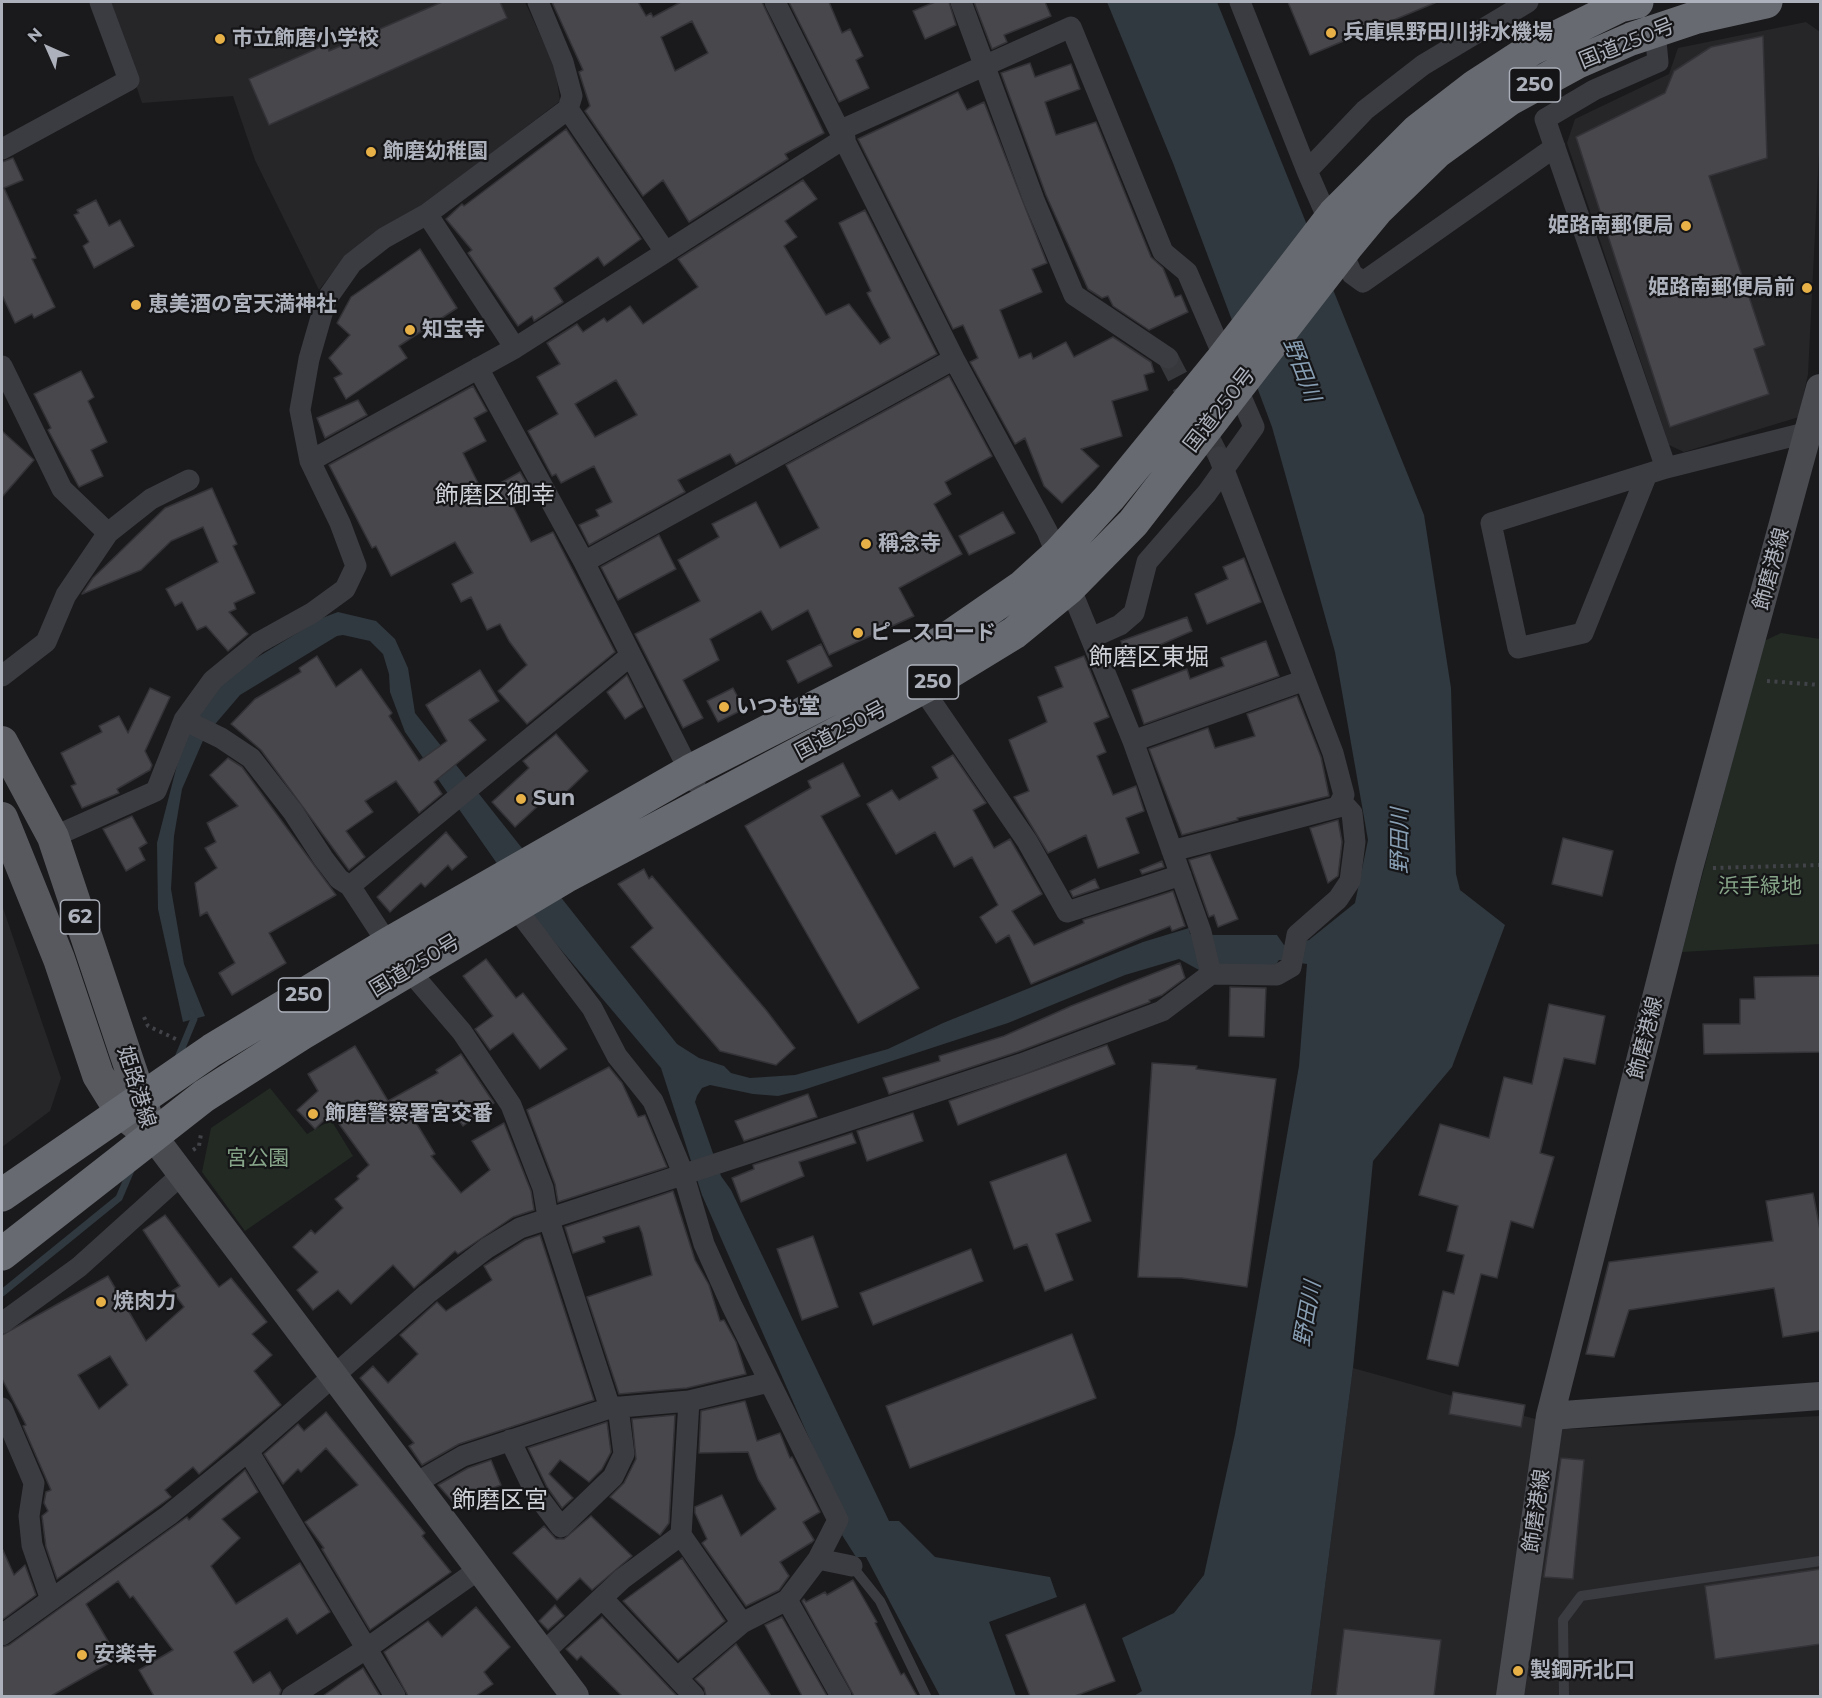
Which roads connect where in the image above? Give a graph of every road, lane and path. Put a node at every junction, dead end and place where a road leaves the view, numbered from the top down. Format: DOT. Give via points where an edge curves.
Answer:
graph roads {
  1 [pos="100,2"];
  2 [pos="537,2"];
  3 [pos="776,2"];
  4 [pos="961,2"];
  5 [pos="1240,2"];
  6 [pos="1528,2"];
  7 [pos="1766,2"];
  8 [pos="1625,3"];
  9 [pos="1655,31"];
  10 [pos="983,65"];
  11 [pos="568,109"];
  12 [pos="843,134"];
  13 [pos="1555,147"];
  14 [pos="2,149"];
  15 [pos="1307,171"];
  16 [pos="427,214"];
  17 [pos="664,250"];
  18 [pos="515,348"];
  19 [pos="1168,358"];
  20 [pos="954,359"];
  21 [pos="2,366"];
  22 [pos="478,369"];
  23 [pos="1821,388"];
  24 [pos="1809,432"];
  25 [pos="310,461"];
  26 [pos="1222,462"];
  27 [pos="1657,471"];
  28 [pos="189,480"];
  29 [pos="108,533"];
  30 [pos="1057,555"];
  31 [pos="584,562"];
  32 [pos="1069,588"];
  33 [pos="1091,638"];
  34 [pos="630,656"];
  35 [pos="2,676"];
  36 [pos="1305,680"];
  37 [pos="1742,680"];
  38 [pos="1821,684"];
  39 [pos="922,688"];
  40 [pos="184,720"];
  41 [pos="1133,741"];
  42 [pos="2,742"];
  43 [pos="690,771"];
  44 [pos="1341,801"];
  45 [pos="706,803"];
  46 [pos="2,818"];
  47 [pos="53,837"];
  48 [pos="1172,851"];
  49 [pos="557,864"];
  50 [pos="1821,865"];
  51 [pos="1689,868"];
  52 [pos="1181,875"];
  53 [pos="350,886"];
  54 [pos="515,907"];
  55 [pos="388,944"];
  56 [pos="408,969"];
  57 [pos="1211,974"];
  58 [pos="144,1015"];
  59 [pos="186,1036"];
  60 [pos="131,1106"];
  61 [pos="153,1136"];
  62 [pos="683,1173"];
  63 [pos="180,1176"];
  64 [pos="2,1195"];
  65 [pos="548,1216"];
  66 [pos="2,1254"];
  67 [pos="2,1323"];
  68 [pos="333,1376"];
  69 [pos="769,1382"];
  70 [pos="1821,1396"];
  71 [pos="689,1401"];
  72 [pos="2,1408"];
  73 [pos="614,1408"];
  74 [pos="1550,1416"];
  75 [pos="510,1440"];
  76 [pos="248,1451"];
  77 [pos="414,1484"];
  78 [pos="681,1535"];
  79 [pos="818,1559"];
  80 [pos="1821,1562"];
  81 [pos="852,1566"];
  82 [pos="478,1570"];
  83 [pos="602,1598"];
  84 [pos="51,1600"];
  85 [pos="787,1600"];
  86 [pos="742,1623"];
  87 [pos="2,1635"];
  88 [pos="366,1649"];
  89 [pos="543,1653"];
  90 [pos="678,1677"];
  91 [pos="292,1696"];
  92 [pos="395,1696"];
  93 [pos="575,1696"];
  94 [pos="694,1696"];
  95 [pos="841,1696"];
  96 [pos="926,1696"];
  97 [pos="1510,1696"];
  98 [pos="1564,1696"];
  1 -- 14 [label="street" via="129,80"];
  2 -- 11 [label="street" via="563,62 572,96"];
  3 -- 12 [label="street"];
  4 -- 10 [label="street"];
  5 -- 15 [label="street"];
  6 -- 15 [label="street" via="1468,36 1365,110"];
  7 -- 9 [label="highway, 国道250号 / 250"];
  8 -- 30 [label="highway, 国道250号 / 250" via="1532,49 1418,130 1334,214 1220,362"];
  9 -- 13 [label="street" via="1658,62 1594,90 1545,119"];
  9 -- 32 [label="highway, 国道250号 / 250" via="1576,63 1510,99 1437,152 1348,244 1133,524"];
  10 -- 12 [label="street"];
  10 -- 19 [label="street" via="1074,295"];
  10 -- 26 [label="street" via="1071,27 1163,252 1187,272 1254,427"];
  11 -- 16 [label="street"];
  11 -- 17 [label="street"];
  12 -- 17 [label="street"];
  12 -- 20 [label="street"];
  13 -- 15 [label="street" via="1363,282 1352,273"];
  13 -- 27 [label="street"];
  16 -- 18 [label="street"];
  16 -- 25 [label="street" via="384,238 352,263 326,300 300,410"];
  17 -- 18 [label="street"];
  18 -- 22 [label="street"];
  20 -- 30 [label="street"];
  20 -- 31 [label="street"];
  21 -- 29 [label="street" via="62,489"];
  22 -- 25 [label="street"];
  22 -- 31 [label="street"];
  23 -- 24 [label="main road, 飾磨港線"];
  24 -- 27 [label="street"];
  24 -- 37 [label="main road, 飾磨港線"];
  25 -- 40 [label="street" via="357,566 345,588 258,642 213,680"];
  26 -- 33 [label="street" via="1207,493 1147,562 1134,613 1120,625"];
  26 -- 36 [label="street"];
  27 -- 27 [label="street" via="1491,522 1518,648 1583,633"];
  28 -- 29 [label="street" via="151,499"];
  29 -- 35 [label="street" via="66,595 46,642"];
  30 -- 32 [label="street"];
  30 -- 43 [label="highway, 国道250号 / 250" via="1023,586 942,642"];
  31 -- 34 [label="street"];
  32 -- 33 [label="street"];
  32 -- 39 [label="highway, 国道250号 / 250" via="1014,633"];
  33 -- 41 [label="street"];
  34 -- 43 [label="street"];
  34 -- 53 [label="street"];
  36 -- 41 [label="street"];
  36 -- 44 [label="street" via="1333,753 1344,795"];
  37 -- 38 [label="path"];
  37 -- 51 [label="main road, 飾磨港線"];
  39 -- 45 [label="highway, 国道250号 / 250"];
  39 -- 52 [label="street" via="1027,841 1067,912"];
  40 -- 47 [label="street" via="156,791"];
  40 -- 53 [label="street" via="222,738 251,758 339,879"];
  41 -- 48 [label="street"];
  42 -- 47 [label="main road, 姫路港線 / 62"];
  43 -- 45 [label="street"];
  43 -- 49 [label="highway, 国道250号 / 250"];
  44 -- 48 [label="street" via="1338,807"];
  44 -- 57 [label="street" via="1352,813 1355,842 1350,881 1338,899 1297,935 1291,967 1277,975"];
  45 -- 49 [label="highway, 国道250号 / 250"];
  46 -- 60 [label="main road, 姫路港線 / 62" via="59,959 98,1075"];
  47 -- 60 [label="main road, 姫路港線 / 62"];
  48 -- 52 [label="street"];
  49 -- 54 [label="highway, 国道250号 / 250"];
  49 -- 55 [label="highway, 国道250号 / 250" via="490,883"];
  50 -- 51 [label="path"];
  51 -- 74 [label="main road, 飾磨港線"];
  52 -- 57 [label="street"];
  53 -- 55 [label="street"];
  54 -- 56 [label="highway, 国道250号 / 250"];
  54 -- 62 [label="street" via="592,1008 617,1056 653,1101"];
  55 -- 60 [label="highway, 国道250号 / 250" via="212,1050"];
  56 -- 61 [label="highway, 国道250号 / 250" via="204,1096"];
  56 -- 65 [label="street" via="462,1032 511,1105 543,1188"];
  57 -- 62 [label="street" via="1162,1011 1021,1064"];
  58 -- 59 [label="path" via="148,1026 178,1040"];
  60 -- 61 [label="main road, 姫路港線 / 62"];
  60 -- 64 [label="highway, 国道250号 / 250"];
  61 -- 63 [label="main road"];
  61 -- 66 [label="highway, 国道250号 / 250"];
  62 -- 65 [label="street"];
  62 -- 69 [label="street" via="704,1244"];
  63 -- 67 [label="street" via="79,1267"];
  63 -- 68 [label="main road"];
  65 -- 68 [label="street" via="487,1248 418,1300"];
  65 -- 73 [label="street"];
  68 -- 76 [label="street"];
  68 -- 77 [label="main road"];
  69 -- 71 [label="street"];
  69 -- 79 [label="street" via="838,1520"];
  70 -- 74 [label="main road"];
  71 -- 73 [label="street"];
  71 -- 78 [label="street"];
  72 -- 84 [label="street" via="34,1483 29,1516 32,1545"];
  73 -- 75 [label="street"];
  73 -- 75 [label="street" via="624,1454 613,1477 561,1527 536,1494"];
  74 -- 97 [label="main road, 飾磨港線"];
  75 -- 77 [label="street" via="463,1456"];
  76 -- 84 [label="street" via="169,1515"];
  76 -- 88 [label="street"];
  77 -- 82 [label="main road"];
  78 -- 83 [label="street"];
  78 -- 86 [label="street"];
  79 -- 81 [label="street"];
  79 -- 85 [label="street"];
  80 -- 98 [label="lane" via="1581,1596 1563,1620"];
  81 -- 96 [label="lane" via="880,1601"];
  82 -- 88 [label="street"];
  82 -- 89 [label="main road"];
  83 -- 89 [label="street"];
  83 -- 90 [label="street"];
  84 -- 87 [label="street"];
  85 -- 86 [label="street"];
  85 -- 95 [label="street"];
  86 -- 90 [label="street"];
  88 -- 91 [label="street"];
  88 -- 92 [label="street"];
  89 -- 93 [label="main road"];
  90 -- 94 [label="street"];
}
